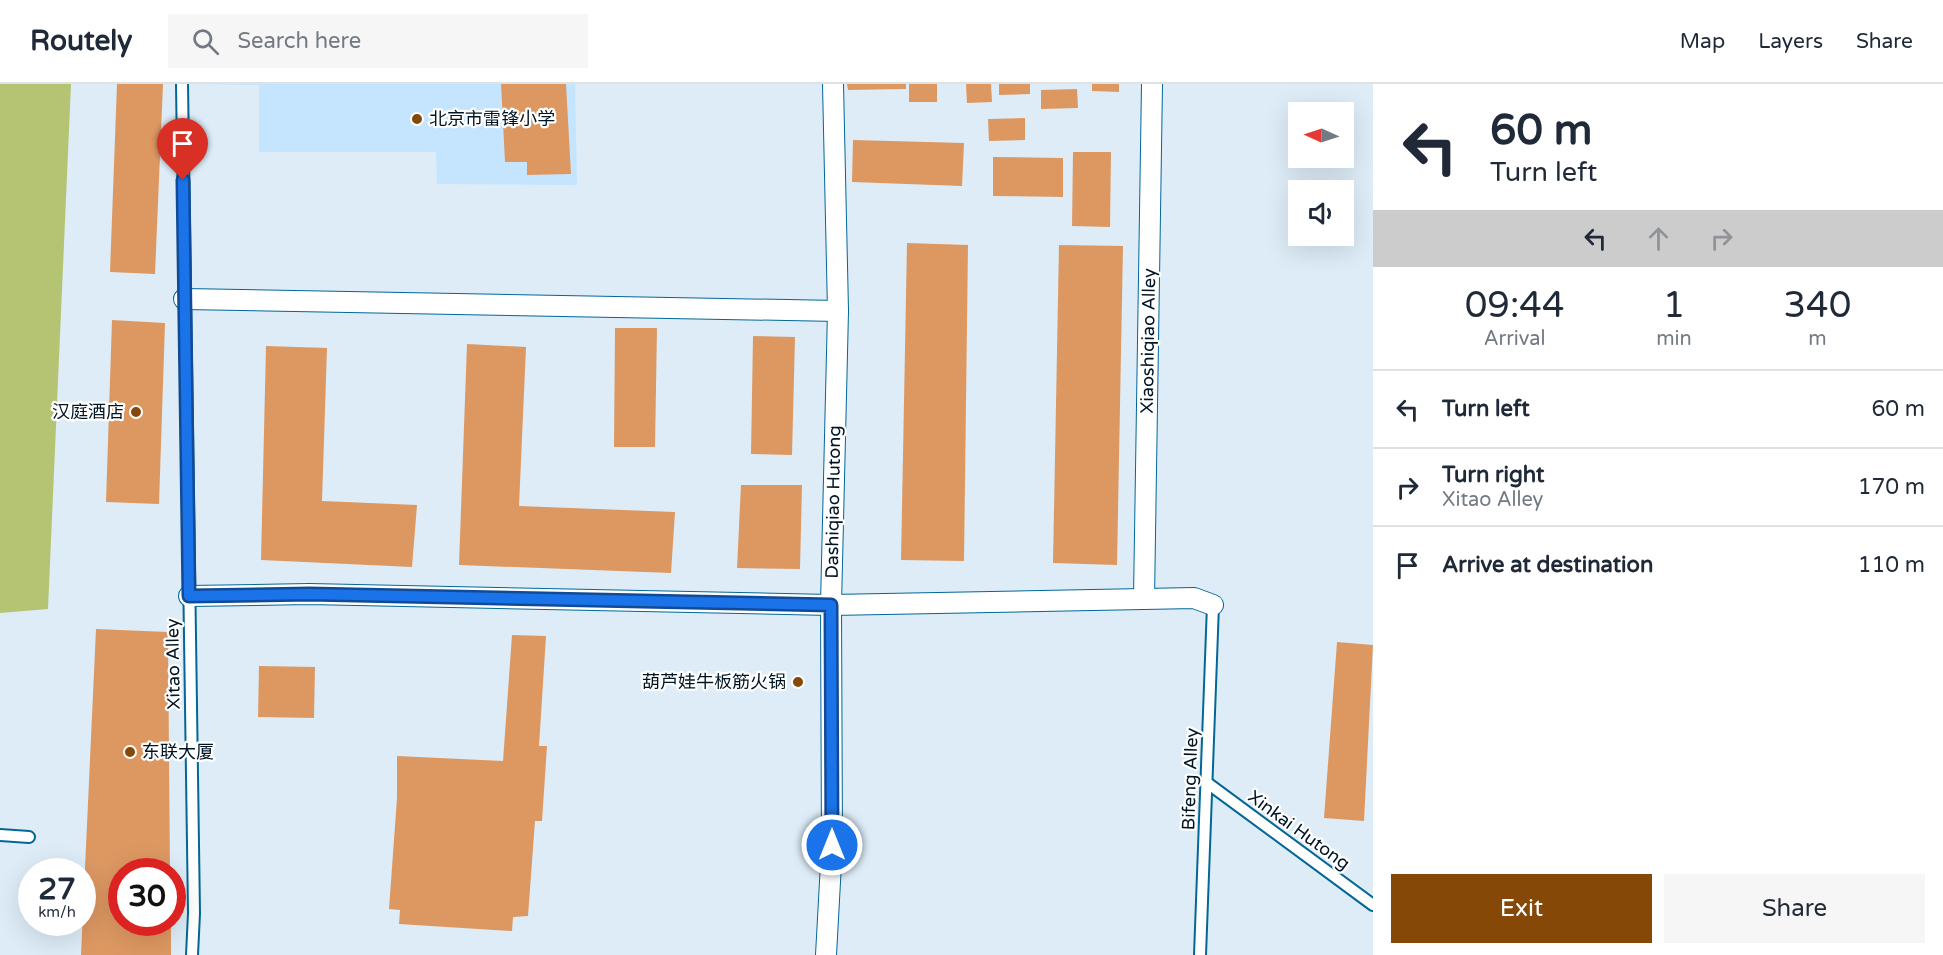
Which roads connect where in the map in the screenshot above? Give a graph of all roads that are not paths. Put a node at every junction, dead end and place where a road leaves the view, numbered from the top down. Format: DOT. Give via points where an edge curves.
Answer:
graph roads {
  1 [pos="182,84"];
  2 [pos="833,84"];
  3 [pos="1152,84"];
  4 [pos="184,299"];
  5 [pos="838,311"];
  6 [pos="189,596"];
  7 [pos="1144,599"];
  8 [pos="831,605"];
  9 [pos="1213,605"];
  10 [pos="1206,782"];
  11 [pos="0,835"];
  12 [pos="29,837"];
  13 [pos="1373,905"];
  14 [pos="192,955"];
  15 [pos="826,955"];
  16 [pos="1200,955"];
  1 -- 4 [label="lane, Xitao Alley"];
  2 -- 5 [label="street, Dashiqiao Hutong"];
  3 -- 7 [label="street, Xiaoshiqiao Alley"];
  4 -- 5 [label="street"];
  4 -- 6 [label="lane, Xitao Alley"];
  5 -- 8 [label="street, Dashiqiao Hutong"];
  6 -- 8 [label="street" via="321,594"];
  6 -- 14 [label="lane, Xitao Alley"];
  7 -- 8 [label="street"];
  7 -- 9 [label="street" via="1194,598"];
  8 -- 15 [label="street, Dashiqiao Hutong" via="832,845"];
  9 -- 10 [label="lane, Bifeng Alley"];
  10 -- 13 [label="lane, Xinkai Hutong"];
  10 -- 16 [label="lane, Bifeng Alley"];
  11 -- 12 [label="lane"];
}
